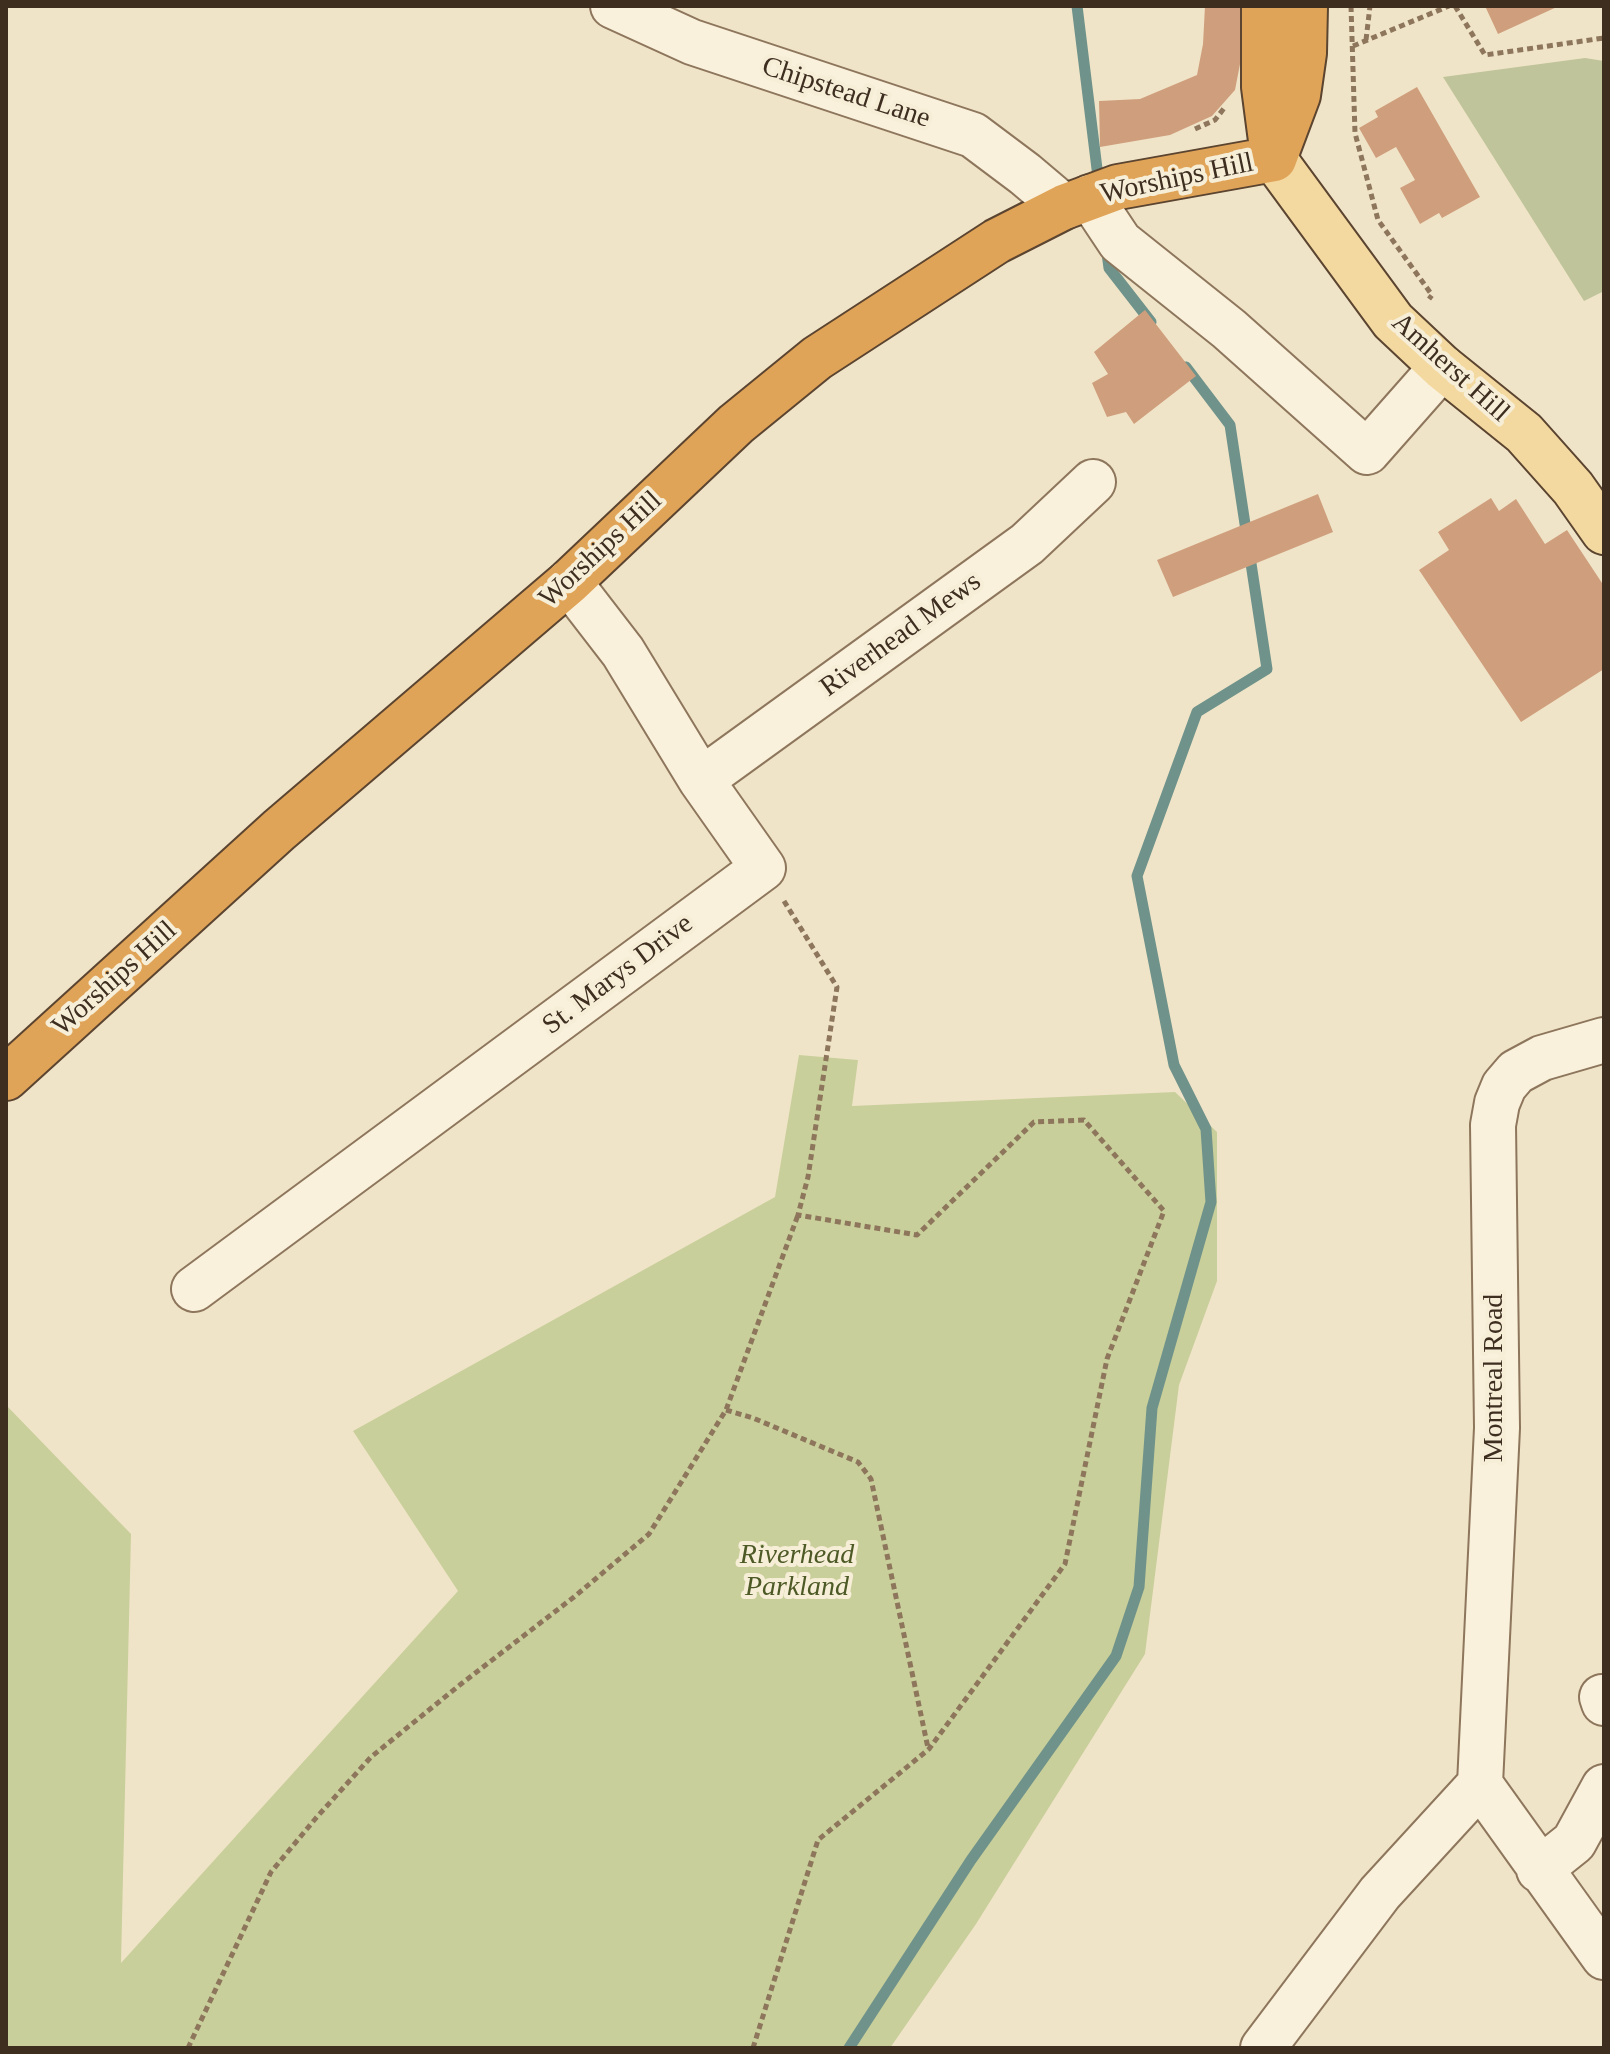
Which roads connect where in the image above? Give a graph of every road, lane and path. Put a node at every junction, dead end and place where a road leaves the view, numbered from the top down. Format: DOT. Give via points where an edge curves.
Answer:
graph roads {
  1 [pos="613,6"];
  2 [pos="1264,6"];
  3 [pos="1305,6"];
  4 [pos="1351,6"];
  5 [pos="1370,6"];
  6 [pos="1452,6"];
  7 [pos="1604,38"];
  8 [pos="1366,41"];
  9 [pos="1353,46"];
  10 [pos="1230,101"];
  11 [pos="1192,130"];
  12 [pos="1274,159"];
  13 [pos="1077,202"];
  14 [pos="1403,330"];
  15 [pos="1442,367"];
  16 [pos="1093,482"];
  17 [pos="1604,532"];
  18 [pos="569,582"];
  19 [pos="701,780"];
  20 [pos="763,868"];
  21 [pos="1604,1040"];
  22 [pos="6,1078"];
  23 [pos="798,1215"];
  24 [pos="194,1289"];
  25 [pos="726,1410"];
  26 [pos="929,1749"];
  27 [pos="1480,1784"];
  28 [pos="1604,1787"];
  29 [pos="1539,1870"];
  30 [pos="1604,1957"];
  31 [pos="188,2048"];
  32 [pos="753,2048"];
  33 [pos="1263,2048"];
  1 -- 13 [label="street, Chipstead Lane" via="692,42 973,135 1025,174"];
  2 -- 12 [label="highway" via="1264,87"];
  3 -- 12 [label="highway" via="1298,95"];
  4 -- 9 [label="path"];
  5 -- 8 [label="path"];
  6 -- 7 [label="path" via="1485,55"];
  6 -- 8 [label="path"];
  8 -- 9 [label="path"];
  9 -- 14 [label="path" via="1355,133 1378,220 1432,295"];
  10 -- 11 [label="path" via="1215,120"];
  12 -- 13 [label="highway, Worships Hill" via="1118,187"];
  12 -- 14 [label="main road, Amherst Hill"];
  13 -- 15 [label="street, Chipstead Lane" via="1367,452"];
  13 -- 18 [label="highway, Worships Hill" via="997,241 817,358 736,424"];
  14 -- 15 [label="main road, Amherst Hill"];
  15 -- 17 [label="main road, Amherst Hill" via="1524,433"];
  16 -- 19 [label="street, Riverhead Mews" via="1027,544"];
  18 -- 19 [label="street" via="623,652"];
  18 -- 22 [label="highway, Worships Hill" via="279,830"];
  19 -- 20 [label="street"];
  20 -- 23 [label="path" via="837,987"];
  20 -- 24 [label="street, St. Marys Drive"];
  21 -- 27 [label="street, Montreal Road" via="1542,1058 1516,1072 1504,1086 1493,1125 1497,1428"];
  23 -- 25 [label="path"];
  23 -- 26 [label="path" via="917,1235 1034,1122 1084,1120 1164,1211 1107,1359 1065,1564"];
  25 -- 26 [label="path" via="858,1462 871,1479"];
  25 -- 31 [label="path" via="649,1534 371,1757 316,1818 271,1872"];
  26 -- 32 [label="path" via="818,1840"];
  27 -- 29 [label="street"];
  27 -- 33 [label="street" via="1380,1893"];
  28 -- 29 [label="street" via="1574,1842"];
  29 -- 30 [label="street"];
}
